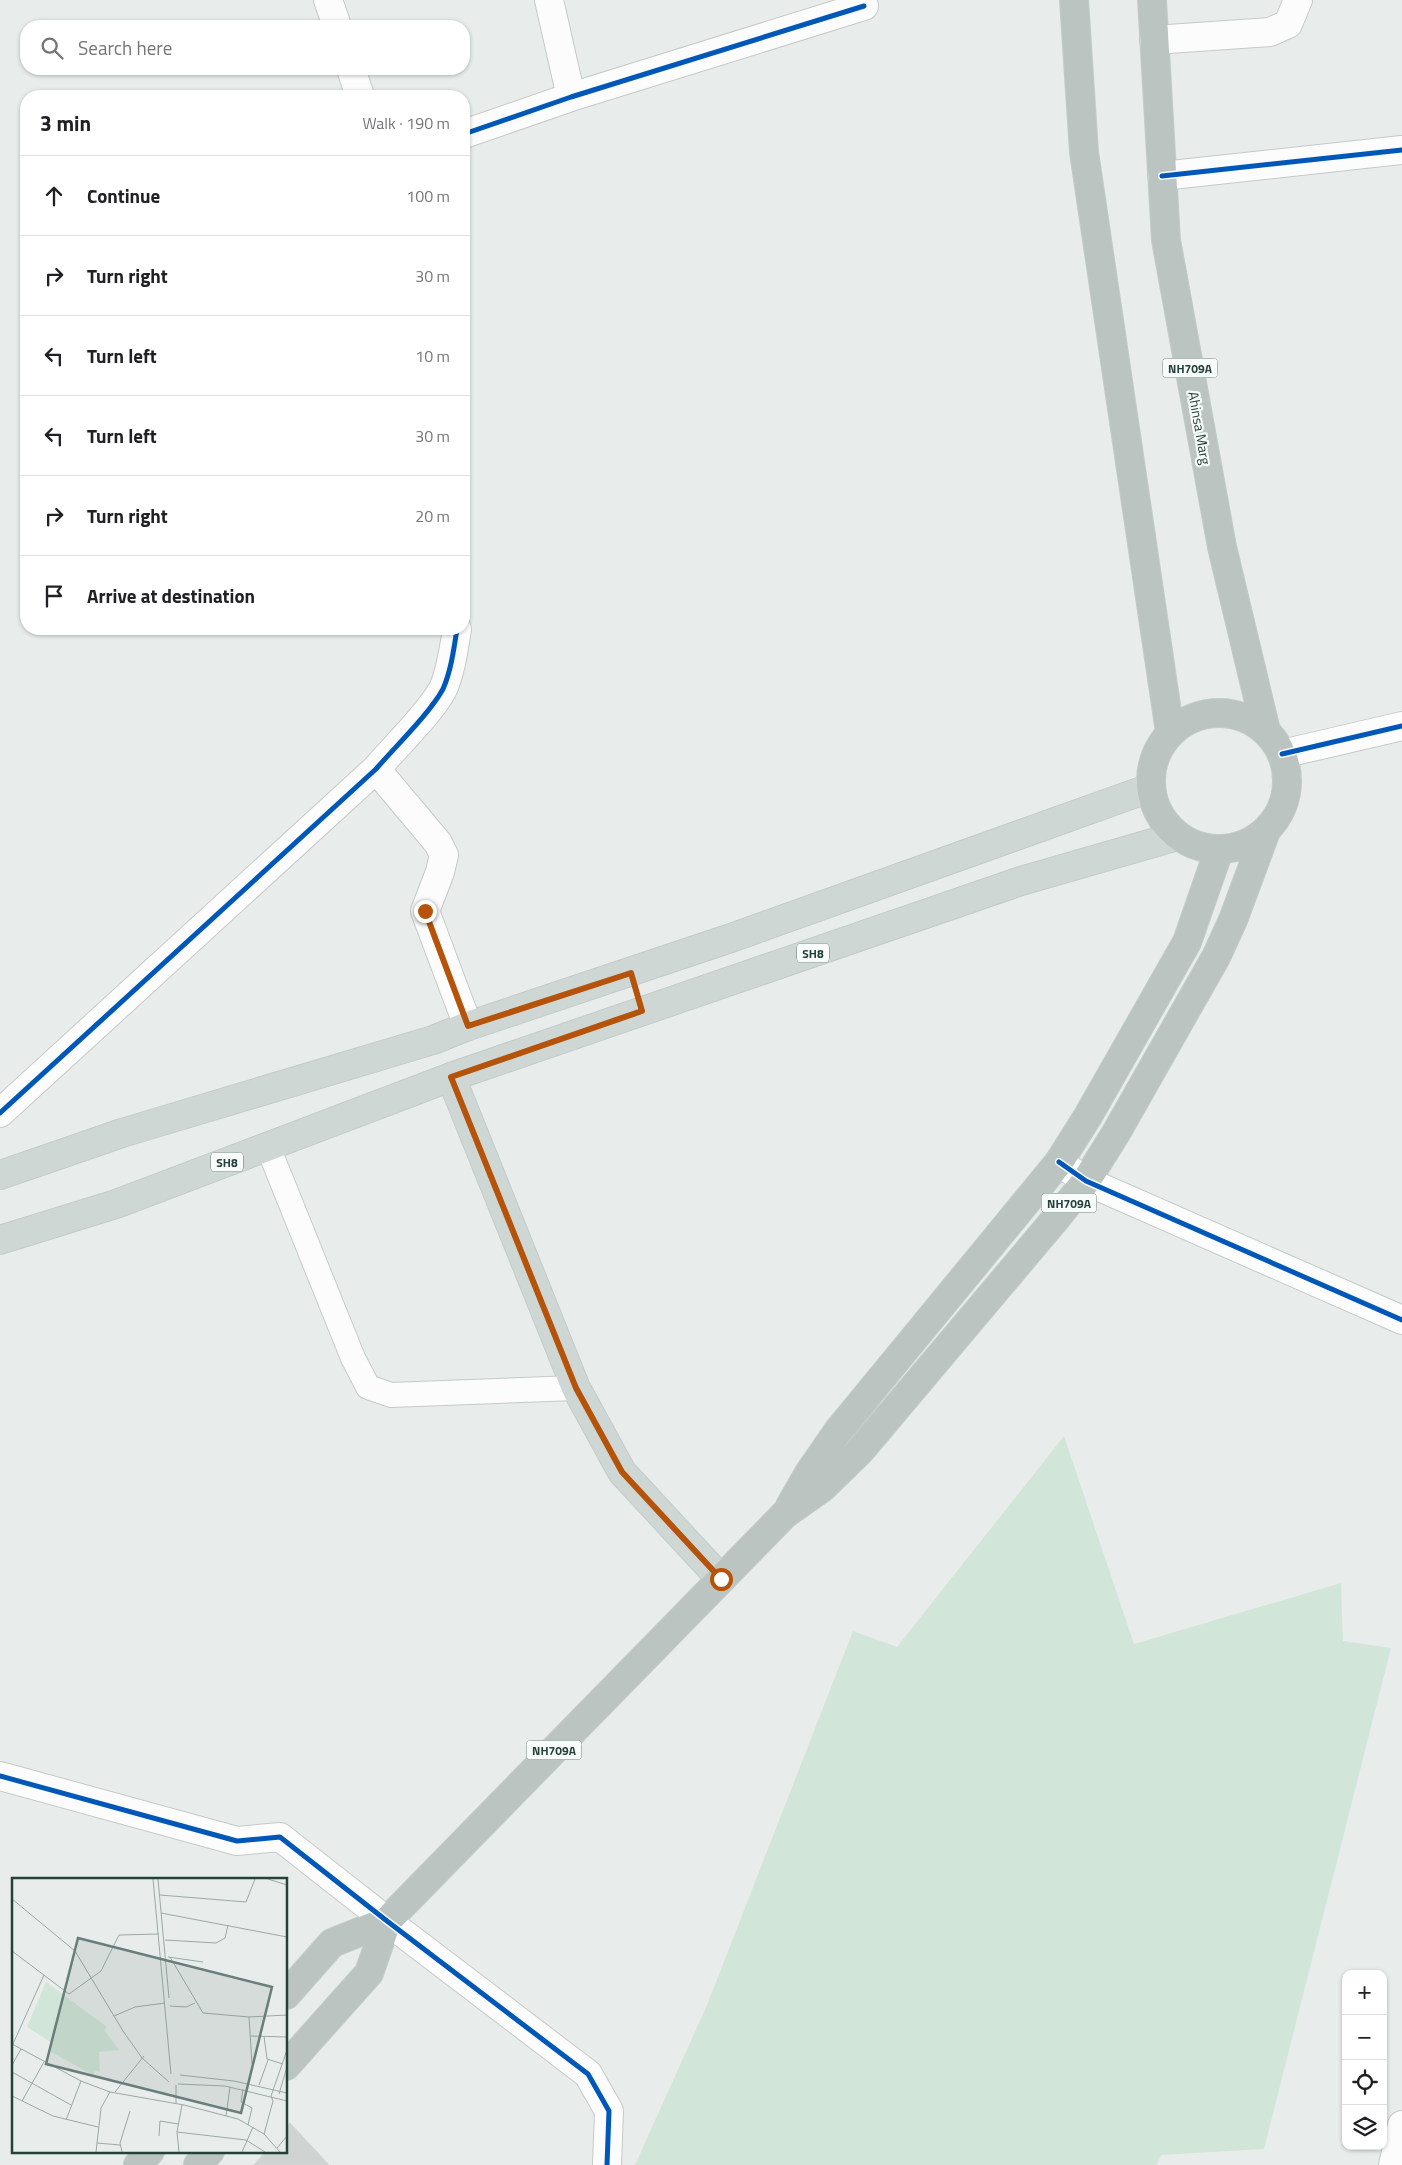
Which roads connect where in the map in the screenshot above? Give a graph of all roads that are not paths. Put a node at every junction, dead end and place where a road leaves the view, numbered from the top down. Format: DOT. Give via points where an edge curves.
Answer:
graph roads {
  1 [pos="328,0"];
  2 [pos="549,0"];
  3 [pos="1074,0"];
  4 [pos="1152,0"];
  5 [pos="1298,0"];
  6 [pos="864,6"];
  7 [pos="335,20"];
  8 [pos="1154,40"];
  9 [pos="353,75"];
  10 [pos="358,90"];
  11 [pos="571,97"];
  12 [pos="470,132"];
  13 [pos="1402,150"];
  14 [pos="1162,176"];
  15 [pos="456,635"];
  16 [pos="1402,726"];
  17 [pos="1266,731"];
  18 [pos="1170,732"];
  19 [pos="1282,754"];
  20 [pos="376,769"];
  21 [pos="1150,788"];
  22 [pos="1266,831"];
  23 [pos="1177,836"];
  24 [pos="1220,850"];
  25 [pos="631,973"];
  26 [pos="642,1011"];
  27 [pos="468,1026"];
  28 [pos="451,1077"];
  29 [pos="0,1113"];
  30 [pos="268,1147"];
  31 [pos="1059,1162"];
  32 [pos="0,1175"];
  33 [pos="1086,1181"];
  34 [pos="0,1240"];
  35 [pos="1402,1320"];
  36 [pos="576,1388"];
  37 [pos="786,1514"];
  38 [pos="721,1579"];
  39 [pos="0,1776"];
  40 [pos="387,1921"];
  41 [pos="288,1992"];
  42 [pos="288,2064"];
  43 [pos="1402,2125"];
  44 [pos="149,2152"];
  45 [pos="209,2152"];
  46 [pos="138,2165"];
  47 [pos="198,2165"];
  48 [pos="607,2165"];
  49 [pos="1393,2165"];
  1 -- 7 [label="street"];
  2 -- 11 [label="street"];
  3 -- 18 [label="highway" via="1084,152"];
  4 -- 8 [label="highway, Ahinsa Marg / NH709A"];
  5 -- 8 [label="street" via="1288,24 1270,32"];
  6 -- 11 [label="street"];
  8 -- 14 [label="highway, Ahinsa Marg / NH709A"];
  9 -- 10 [label="street"];
  11 -- 12 [label="street"];
  13 -- 14 [label="street"];
  14 -- 17 [label="highway, Ahinsa Marg / NH709A" via="1166,240 1222,547"];
  15 -- 20 [label="street" via="443,688"];
  16 -- 19 [label="street"];
  17 -- 18 [label="highway, NH709A" via="1244,717 1218,711 1192,717"];
  17 -- 19 [label="highway, NH709A"];
  18 -- 21 [label="highway, NH709A" via="1156,752"];
  19 -- 22 [label="highway, NH709A" via="1288,781 1282,808"];
  20 -- 27 [label="street" via="438,843 444,855 425,911"];
  20 -- 29 [label="street"];
  21 -- 23 [label="highway, NH709A" via="1162,820"];
  21 -- 25 [label="main road"];
  22 -- 24 [label="highway, NH709A" via="1236,848"];
  22 -- 33 [label="highway, NH709A" via="1216,957"];
  23 -- 24 [label="highway, NH709A" via="1198,846"];
  23 -- 26 [label="main road, SH8" via="1021,881"];
  24 -- 31 [label="highway, NH709A" via="1187,942"];
  25 -- 26 [label="main road"];
  25 -- 27 [label="main road"];
  26 -- 28 [label="main road, SH8"];
  27 -- 32 [label="main road" via="433,1040 122,1133"];
  28 -- 30 [label="main road, SH8"];
  28 -- 36 [label="main road"];
  30 -- 34 [label="main road, SH8" via="116,1204"];
  30 -- 36 [label="lane" via="353,1358 368,1387 391,1395"];
  31 -- 33 [label="street"];
  31 -- 37 [label="highway, NH709A" via="838,1432 809,1473"];
  33 -- 35 [label="street"];
  33 -- 37 [label="highway, NH709A" via="860,1451 822,1488"];
  36 -- 38 [label="main road" via="622,1472"];
  37 -- 38 [label="highway, NH709A"];
  38 -- 40 [label="highway, NH709A"];
  39 -- 40 [label="street" via="237,1841 280,1837"];
  40 -- 41 [label="highway, NH709A" via="332,1942"];
  40 -- 42 [label="highway, NH709A" via="369,1973"];
  40 -- 48 [label="street" via="588,2074 610,2111"];
  43 -- 49 [label="street"];
  44 -- 46 [label="highway"];
  45 -- 47 [label="highway"];
}
